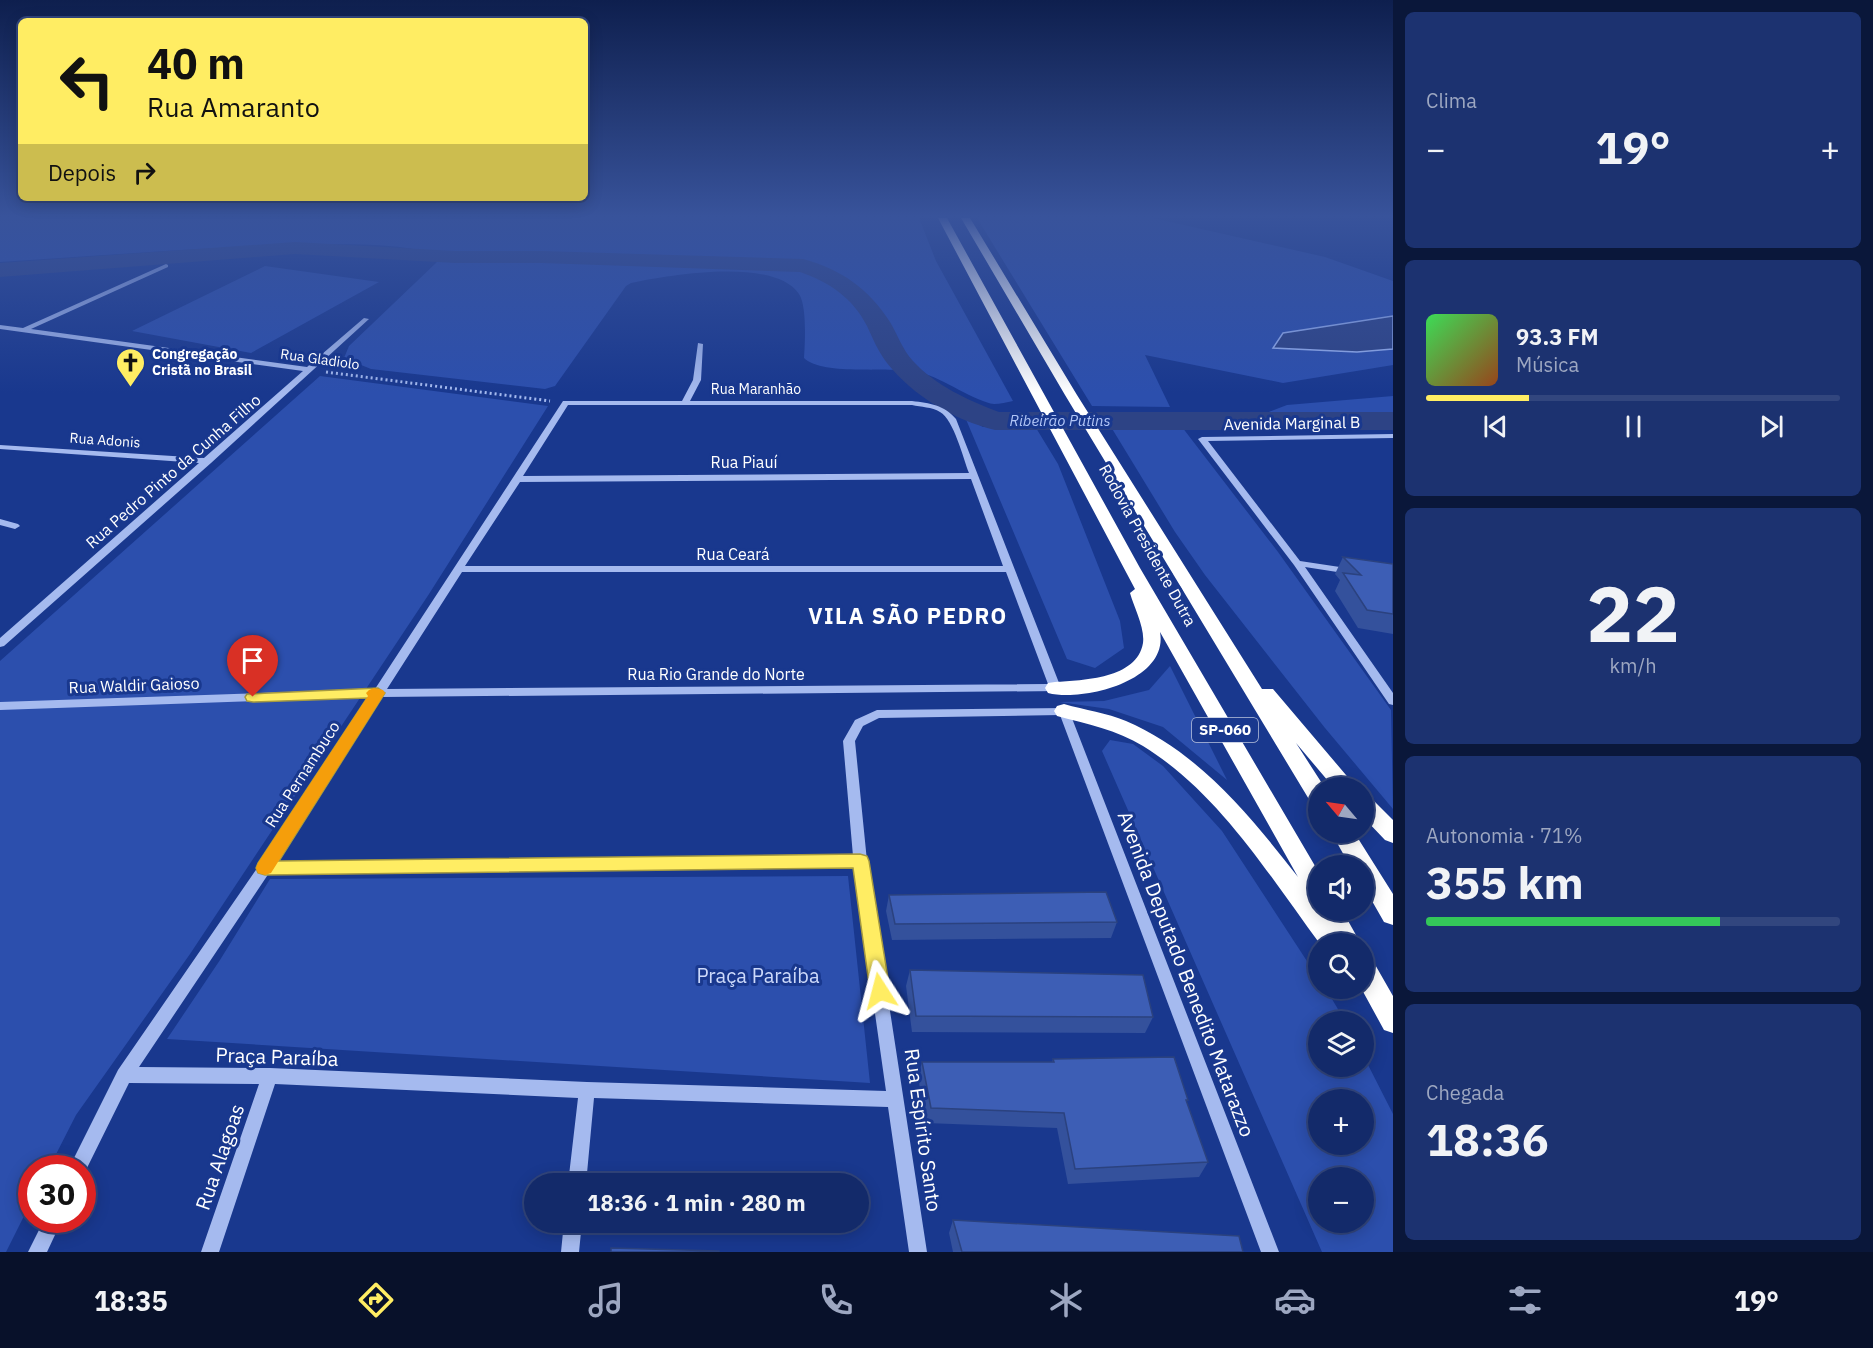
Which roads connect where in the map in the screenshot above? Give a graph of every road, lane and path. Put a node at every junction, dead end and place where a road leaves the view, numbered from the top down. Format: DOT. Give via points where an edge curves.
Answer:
graph roads {
  1 [pos="142,276"];
  2 [pos="974,276"];
  3 [pos="1000,276"];
  4 [pos="366,319"];
  5 [pos="0,327"];
  6 [pos="24,330"];
  7 [pos="700,344"];
  8 [pos="310,370"];
  9 [pos="566,403"];
  10 [pos="686,403"];
  11 [pos="1393,436"];
  12 [pos="0,447"];
  13 [pos="208,461"];
  14 [pos="972,476"];
  15 [pos="516,479"];
  16 [pos="0,522"];
  17 [pos="15,526"];
  18 [pos="1296,563"];
  19 [pos="1132,568"];
  20 [pos="458,569"];
  21 [pos="1009,569"];
  22 [pos="1361,573"];
  23 [pos="0,644"];
  24 [pos="1229,652"];
  25 [pos="1055,688"];
  26 [pos="378,693"];
  27 [pos="1393,701"];
  28 [pos="0,706"];
  29 [pos="1064,711"];
  30 [pos="1337,777"];
  31 [pos="1308,779"];
  32 [pos="1374,815"];
  33 [pos="1393,834"];
  34 [pos="860,861"];
  35 [pos="265,868"];
  36 [pos="1308,874"];
  37 [pos="1374,885"];
  38 [pos="1393,915"];
  39 [pos="1327,933"];
  40 [pos="1374,987"];
  41 [pos="1374,994"];
  42 [pos="1389,1014"];
  43 [pos="124,1075"];
  44 [pos="270,1076"];
  45 [pos="587,1090"];
  46 [pos="896,1099"];
  47 [pos="84,1155"];
  48 [pos="579,1173"];
  49 [pos="46,1233"];
  50 [pos="572,1233"];
  51 [pos="37,1252"];
  52 [pos="210,1252"];
  53 [pos="570,1252"];
  54 [pos="918,1252"];
  55 [pos="1270,1252"];
  1 -- 6 [label="street"];
  2 -- 19 [label="highway, Rodovia Presidente Dutra / SP-060"];
  3 -- 24 [label="highway, Rodovia Presidente Dutra / SP-060"];
  4 -- 8 [label="street, Rua Pedro Pinto da Cunha Filho"];
  5 -- 6 [label="street, Rua Gladiolo"];
  6 -- 8 [label="street, Rua Gladiolo"];
  7 -- 10 [label="street" via="697,380"];
  8 -- 9 [label="path, Rua Gladiolo"];
  8 -- 13 [label="street, Rua Pedro Pinto da Cunha Filho"];
  9 -- 10 [label="street, Rua Maranhão"];
  9 -- 15 [label="street, Rua Pernambuco"];
  10 -- 14 [label="street, Rua Maranhão" via="912,402 944,411 952,418"];
  11 -- 18 [label="street, Avenida Marginal B" via="1202,439"];
  12 -- 13 [label="street, Rua Adonis"];
  13 -- 23 [label="street, Rua Pedro Pinto da Cunha Filho"];
  14 -- 15 [label="street, Rua Piauí"];
  14 -- 21 [label="street"];
  15 -- 20 [label="street, Rua Pernambuco"];
  16 -- 17 [label="street"];
  18 -- 22 [label="street"];
  18 -- 27 [label="street"];
  19 -- 25 [label="highway" via="1152,642 1145,662 1119,679"];
  19 -- 36 [label="highway, Rodovia Presidente Dutra / SP-060"];
  20 -- 21 [label="street, Rua Ceará"];
  20 -- 26 [label="street, Rua Pernambuco"];
  21 -- 25 [label="street"];
  24 -- 30 [label="highway"];
  24 -- 31 [label="highway, Rodovia Presidente Dutra / SP-060"];
  25 -- 26 [label="street, Rua Rio Grande do Norte"];
  26 -- 28 [label="street, Rua Waldir Gaioso"];
  26 -- 35 [label="street, Rua Pernambuco"];
  29 -- 34 [label="street, Rua Espírito Santo" via="877,714 859,723 849,741"];
  29 -- 39 [label="highway" via="1118,725 1172,756 1250,833"];
  29 -- 55 [label="street, Avenida Deputado Benedito Matarazzo"];
  32 -- 33 [label="highway"];
  34 -- 35 [label="street"];
  34 -- 46 [label="street, Rua Espírito Santo"];
  35 -- 43 [label="street, Rua Pernambuco"];
  37 -- 38 [label="highway"];
  40 -- 42 [label="highway"];
  41 -- 42 [label="highway"];
  43 -- 44 [label="street, Praça Paraíba"];
  43 -- 47 [label="street, Rua Pernambuco"];
  44 -- 45 [label="street, Praça Paraíba"];
  44 -- 52 [label="street, Rua Alagoas"];
  45 -- 46 [label="street, Praça Paraíba"];
  45 -- 48 [label="street"];
  46 -- 54 [label="street, Rua Espírito Santo"];
  49 -- 51 [label="street"];
  50 -- 53 [label="street"];
}
